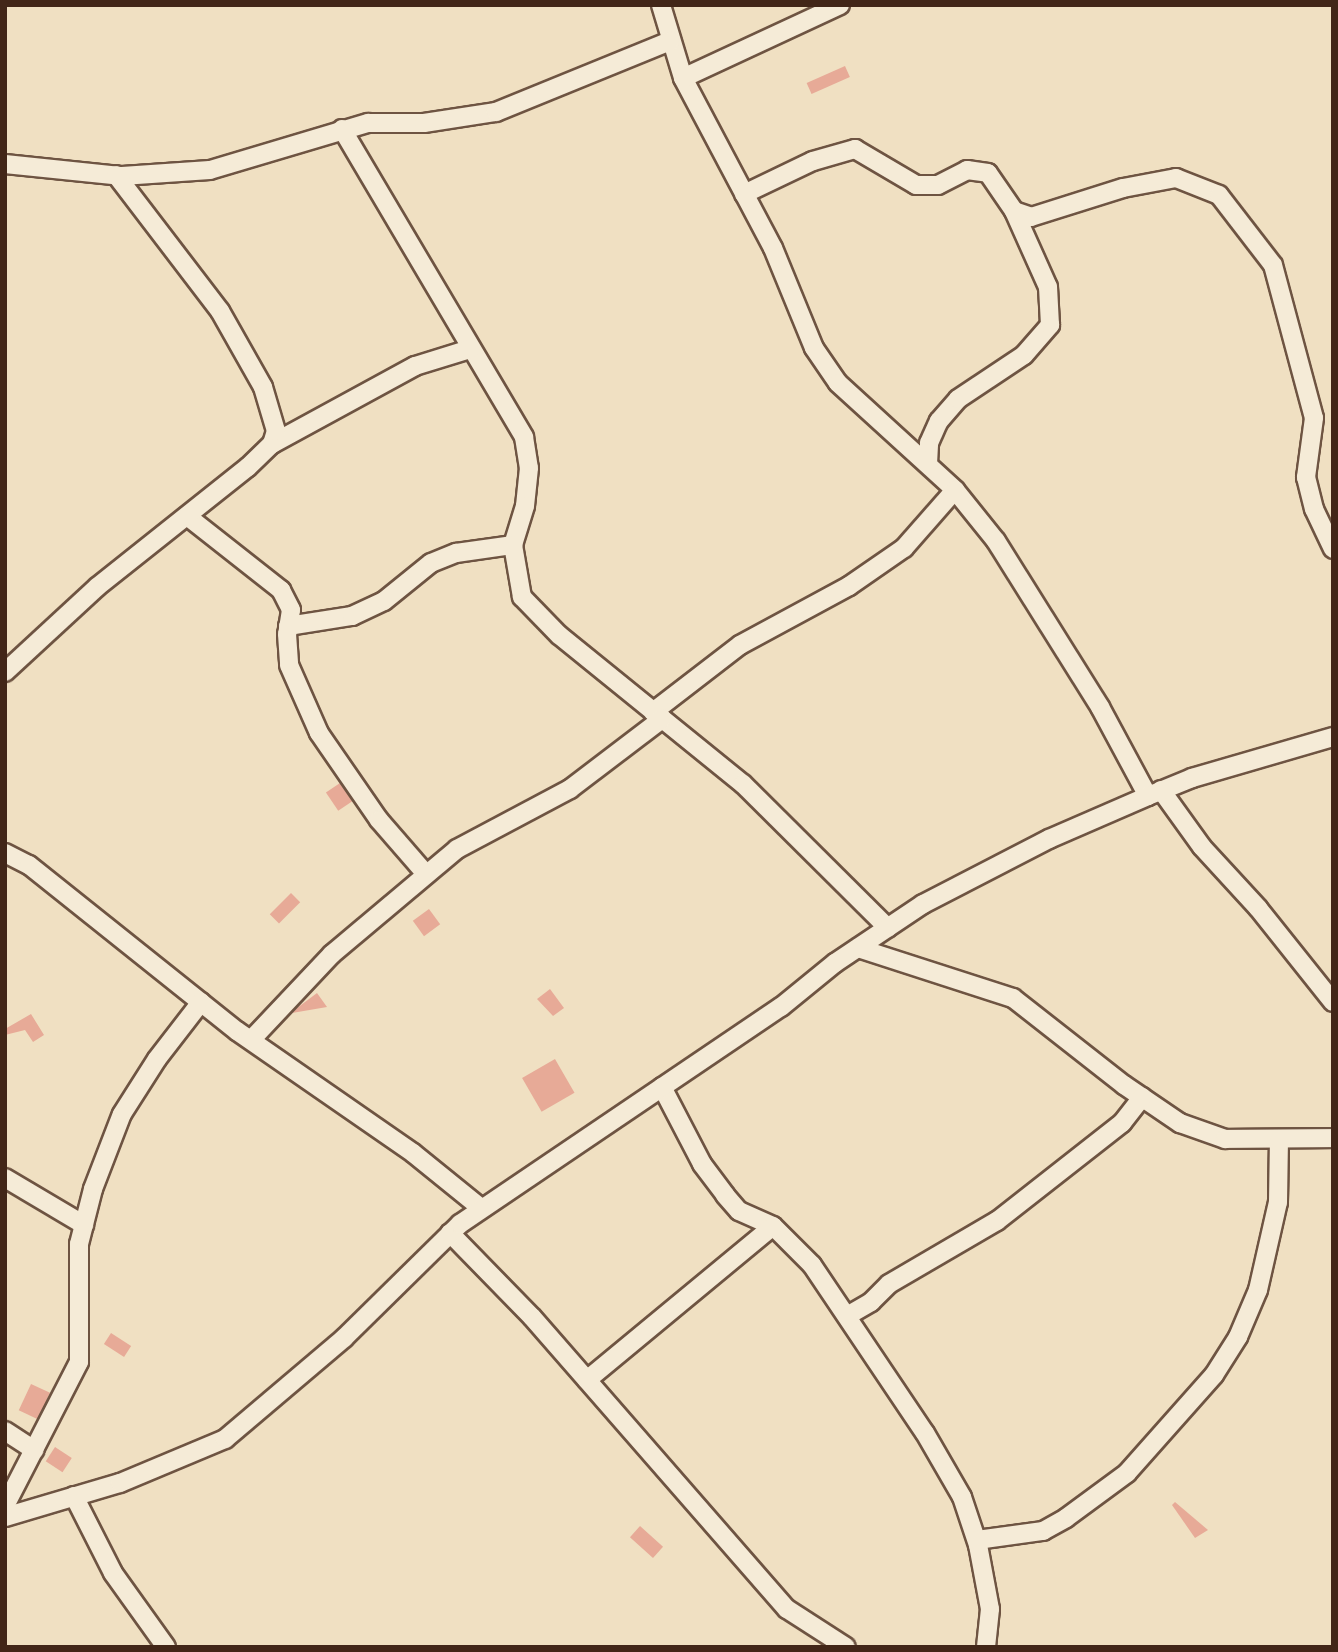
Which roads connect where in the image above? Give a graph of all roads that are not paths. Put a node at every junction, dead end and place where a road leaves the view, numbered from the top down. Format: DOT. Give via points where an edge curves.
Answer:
graph roads {
  1 [pos="661,5"];
  2 [pos="840,5"];
  3 [pos="670,41"];
  4 [pos="683,78"];
  5 [pos="342,129"];
  6 [pos="5,164"];
  7 [pos="116,176"];
  8 [pos="744,194"];
  9 [pos="1014,211"];
  10 [pos="470,349"];
  11 [pos="272,443"];
  12 [pos="928,464"];
  13 [pos="955,490"];
  14 [pos="187,516"];
  15 [pos="513,545"];
  16 [pos="1333,549"];
  17 [pos="288,626"];
  18 [pos="5,672"];
  19 [pos="658,715"];
  20 [pos="1333,737"];
  21 [pos="1155,793"];
  22 [pos="5,853"];
  23 [pos="426,874"];
  24 [pos="888,928"];
  25 [pos="859,948"];
  26 [pos="201,1002"];
  27 [pos="1333,1002"];
  28 [pos="251,1040"];
  29 [pos="662,1087"];
  30 [pos="1142,1097"];
  31 [pos="1333,1138"];
  32 [pos="1279,1142"];
  33 [pos="5,1178"];
  34 [pos="481,1208"];
  35 [pos="84,1225"];
  36 [pos="773,1226"];
  37 [pos="450,1233"];
  38 [pos="847,1316"];
  39 [pos="587,1380"];
  40 [pos="5,1432"];
  41 [pos="34,1450"];
  42 [pos="74,1496"];
  43 [pos="5,1506"];
  44 [pos="5,1517"];
  45 [pos="977,1540"];
  46 [pos="166,1647"];
  47 [pos="846,1647"];
  48 [pos="986,1647"];
  1 -- 3 [label="street"];
  2 -- 4 [label="street"];
  3 -- 4 [label="street"];
  3 -- 5 [label="street" via="496,111"];
  4 -- 8 [label="street"];
  5 -- 7 [label="street" via="210,170"];
  5 -- 10 [label="street"];
  6 -- 7 [label="street"];
  7 -- 11 [label="street" via="220,311 243,350 275,424"];
  8 -- 9 [label="street" via="813,161 856,149 916,185 938,185 967,170 988,173"];
  8 -- 12 [label="street" via="820,357 838,383"];
  9 -- 12 [label="street" via="1048,287 1050,325 1024,355 958,399 939,421 929,443"];
  9 -- 16 [label="street" via="1031,217 1123,188 1175,178 1219,195 1273,265 1314,418 1306,477 1314,509"];
  10 -- 11 [label="street" via="415,366"];
  10 -- 15 [label="street" via="524,437 528,481"];
  11 -- 14 [label="street"];
  12 -- 13 [label="street"];
  13 -- 19 [label="street" via="904,548 849,586 740,645"];
  13 -- 21 [label="street" via="996,541"];
  14 -- 17 [label="street" via="281,590 292,610"];
  14 -- 18 [label="street" via="97,586"];
  15 -- 17 [label="street" via="456,552 431,563 384,601 352,616"];
  15 -- 19 [label="street" via="522,597 559,635"];
  17 -- 23 [label="street" via="289,665 319,733 379,820"];
  19 -- 23 [label="street" via="570,789 457,849"];
  19 -- 24 [label="street" via="743,784"];
  20 -- 21 [label="street"];
  21 -- 24 [label="street" via="1049,839 923,904"];
  21 -- 27 [label="street" via="1258,908"];
  22 -- 26 [label="street" via="29,865"];
  23 -- 28 [label="street" via="332,954"];
  24 -- 25 [label="street"];
  25 -- 29 [label="street"];
  25 -- 30 [label="street" via="1013,998"];
  26 -- 28 [label="street"];
  26 -- 35 [label="street" via="122,1114"];
  28 -- 34 [label="street" via="413,1153"];
  29 -- 34 [label="street"];
  29 -- 36 [label="street" via="702,1164 725,1195 739,1211"];
  30 -- 32 [label="street" via="1180,1122 1225,1139"];
  30 -- 38 [label="street" via="1122,1123 997,1221 900,1277"];
  31 -- 32 [label="street"];
  32 -- 45 [label="street" via="1278,1202 1258,1290 1238,1337 1213,1375 1126,1473 1066,1518 1043,1531"];
  33 -- 35 [label="street"];
  34 -- 37 [label="street"];
  35 -- 41 [label="street" via="79,1244 79,1362"];
  36 -- 38 [label="street" via="812,1265"];
  36 -- 39 [label="street"];
  37 -- 39 [label="street"];
  37 -- 42 [label="street" via="323,1356 225,1439 131,1479"];
  38 -- 45 [label="street" via="925,1433 962,1497"];
  39 -- 47 [label="street" via="787,1609"];
  40 -- 41 [label="street"];
  41 -- 43 [label="street"];
  42 -- 44 [label="street"];
  42 -- 46 [label="street" via="113,1573"];
  45 -- 48 [label="street" via="990,1609"];
}
